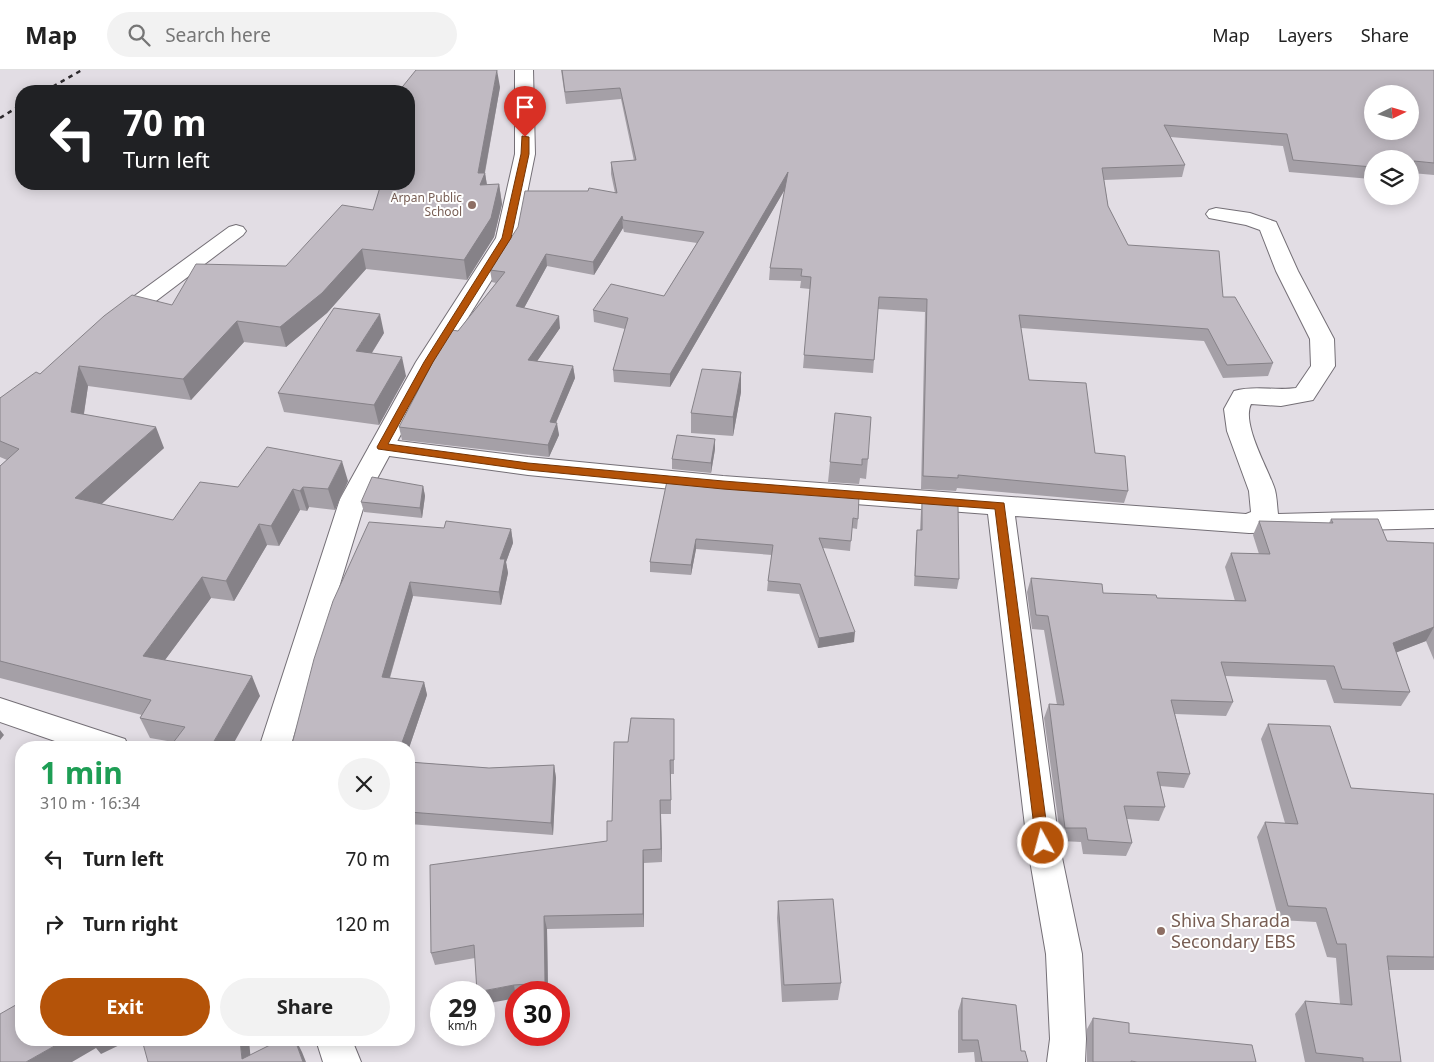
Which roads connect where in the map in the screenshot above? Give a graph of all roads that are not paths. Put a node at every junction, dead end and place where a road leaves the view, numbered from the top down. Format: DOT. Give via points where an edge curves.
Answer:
graph roads {
  1 [pos="524,70"];
  2 [pos="1216,214"];
  3 [pos="236,231"];
  4 [pos="102,331"];
  5 [pos="382,447"];
  6 [pos="1000,506"];
  7 [pos="1434,519"];
  8 [pos="1249,524"];
  9 [pos="0,710"];
  10 [pos="93,741"];
  11 [pos="276,741"];
  12 [pos="336,1046"];
  13 [pos="342,1062"];
  14 [pos="1066,1062"];
  1 -- 5 [label="street" via="525,154 507,238 428,362"];
  2 -- 8 [label="street" via="1250,218 1269,226 1287,271 1322,340 1323,366 1304,394 1281,398 1243,396 1236,409 1239,432 1262,491 1265,517"];
  3 -- 4 [label="street"];
  5 -- 6 [label="street" via="528,466 723,485"];
  5 -- 11 [label="street" via="353,498"];
  6 -- 8 [label="street"];
  6 -- 14 [label="street" via="1043,843 1064,954"];
  7 -- 8 [label="street"];
  9 -- 10 [label="street"];
  12 -- 13 [label="street"];
}
